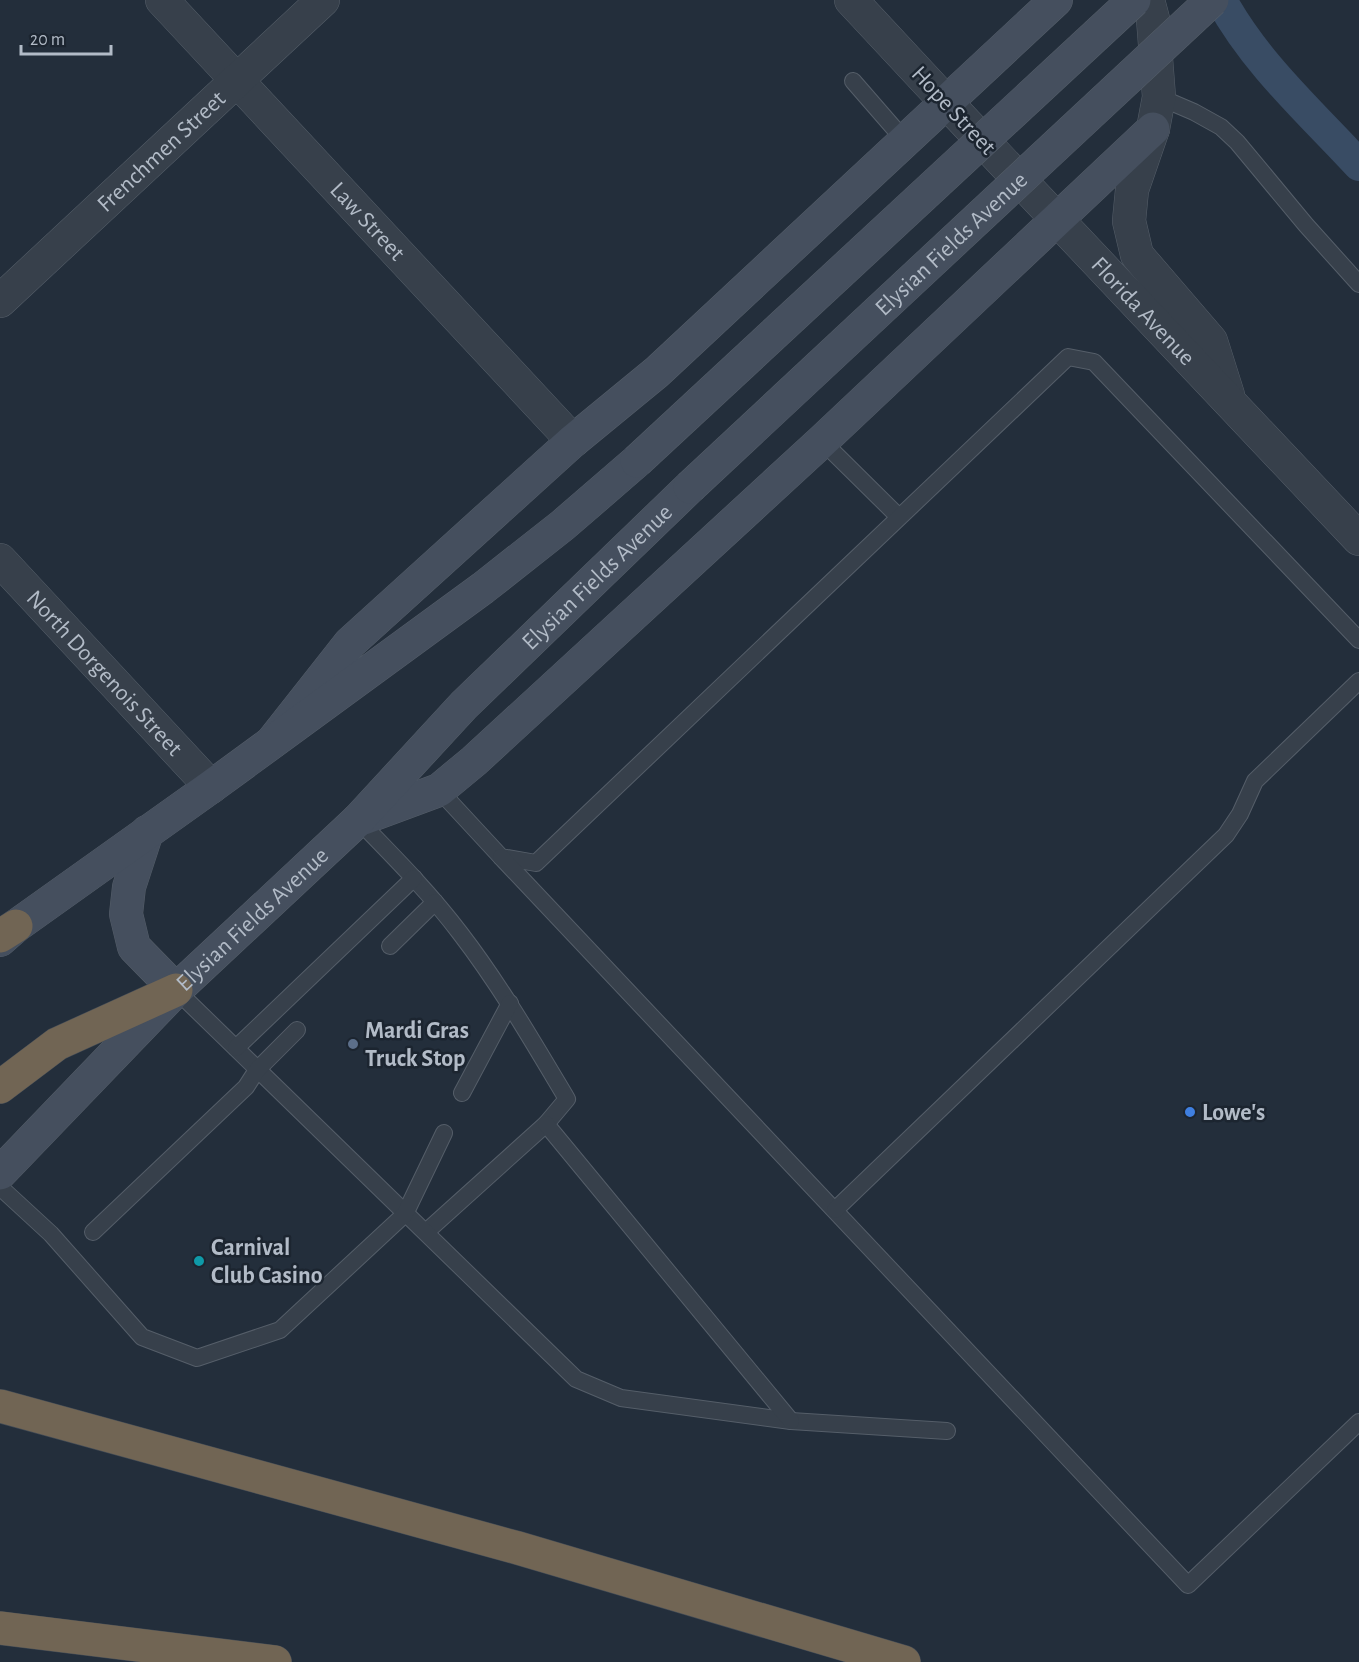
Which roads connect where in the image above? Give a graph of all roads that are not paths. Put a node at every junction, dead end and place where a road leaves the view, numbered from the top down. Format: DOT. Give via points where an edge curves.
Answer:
graph roads {
  1 [pos="162,0"];
  2 [pos="323,0"];
  3 [pos="851,0"];
  4 [pos="1056,0"];
  5 [pos="1134,0"];
  6 [pos="1148,0"];
  7 [pos="1212,0"];
  8 [pos="237,80"];
  9 [pos="853,81"];
  10 [pos="1160,97"];
  11 [pos="947,103"];
  12 [pos="1154,129"];
  13 [pos="906,142"];
  14 [pos="1057,219"];
  15 [pos="1359,284"];
  16 [pos="0,301"];
  17 [pos="1230,403"];
  18 [pos="573,441"];
  19 [pos="822,441"];
  20 [pos="899,518"];
  21 [pos="1359,539"];
  22 [pos="0,560"];
  23 [pos="1359,640"];
  24 [pos="1359,681"];
  25 [pos="272,742"];
  26 [pos="212,787"];
  27 [pos="439,790"];
  28 [pos="358,820"];
  29 [pos="147,832"];
  30 [pos="501,857"];
  31 [pos="414,878"];
  32 [pos="435,902"];
  33 [pos="5,934"];
  34 [pos="390,946"];
  35 [pos="176,990"];
  36 [pos="510,1003"];
  37 [pos="297,1030"];
  38 [pos="236,1048"];
  39 [pos="257,1070"];
  40 [pos="0,1087"];
  41 [pos="462,1093"];
  42 [pos="546,1124"];
  43 [pos="444,1133"];
  44 [pos="0,1173"];
  45 [pos="0,1187"];
  46 [pos="835,1210"];
  47 [pos="405,1214"];
  48 [pos="93,1232"];
  49 [pos="426,1232"];
  50 [pos="0,1406"];
  51 [pos="791,1420"];
  52 [pos="1359,1422"];
  53 [pos="947,1431"];
  54 [pos="0,1628"];
  55 [pos="275,1662"];
  56 [pos="904,1662"];
  1 -- 8 [label="street, Law Street"];
  2 -- 8 [label="street, Frenchmen Street"];
  3 -- 11 [label="street, Hope Street"];
  4 -- 11 [label="main road"];
  5 -- 25 [label="main road, bridge" via="563,525"];
  6 -- 10 [label="street, Florida Avenue"];
  7 -- 28 [label="main road, Elysian Fields Avenue, bridge" via="690,487 464,705"];
  8 -- 16 [label="street, Frenchmen Street"];
  8 -- 18 [label="street, Law Street"];
  9 -- 13 [label="lane"];
  10 -- 12 [label="street, Florida Avenue"];
  10 -- 15 [label="lane" via="1229,134"];
  11 -- 13 [label="main road"];
  11 -- 14 [label="street, Hope Street"];
  12 -- 14 [label="main road"];
  12 -- 17 [label="street, Florida Avenue" via="1132,190 1130,220 1137,255 1211,341"];
  13 -- 18 [label="main road" via="657,372"];
  14 -- 17 [label="street, Florida Avenue"];
  14 -- 19 [label="main road"];
  17 -- 21 [label="street, Florida Avenue"];
  18 -- 25 [label="main road" via="350,643"];
  19 -- 20 [label="lane"];
  19 -- 27 [label="main road"];
  20 -- 23 [label="lane" via="1068,357 1094,362"];
  20 -- 30 [label="lane" via="537,863"];
  22 -- 26 [label="street, North Dorgenois Street"];
  24 -- 46 [label="lane" via="1255,781 1226,835"];
  25 -- 26 [label="main road"];
  26 -- 29 [label="main road"];
  27 -- 28 [label="main road"];
  27 -- 30 [label="lane"];
  28 -- 31 [label="lane"];
  28 -- 35 [label="main road, Elysian Fields Avenue"];
  29 -- 33 [label="main road"];
  29 -- 35 [label="main road" via="129,887 126,914 134,946"];
  30 -- 46 [label="lane"];
  31 -- 32 [label="lane"];
  31 -- 38 [label="lane"];
  32 -- 34 [label="lane"];
  32 -- 36 [label="lane"];
  35 -- 38 [label="lane"];
  35 -- 40 [label="highway" via="57,1044"];
  35 -- 44 [label="main road, Elysian Fields Avenue"];
  36 -- 41 [label="lane"];
  36 -- 42 [label="lane" via="567,1099"];
  37 -- 39 [label="lane"];
  38 -- 39 [label="lane"];
  39 -- 47 [label="lane"];
  39 -- 48 [label="lane" via="246,1087"];
  42 -- 49 [label="lane"];
  42 -- 51 [label="lane"];
  43 -- 47 [label="lane"];
  45 -- 47 [label="lane" via="51,1234 142,1336 197,1358 280,1330"];
  46 -- 52 [label="lane" via="1188,1585"];
  47 -- 49 [label="lane"];
  49 -- 51 [label="lane" via="576,1379 621,1398"];
  50 -- 56 [label="highway" via="518,1548"];
  51 -- 53 [label="lane"];
  54 -- 55 [label="highway"];
}
